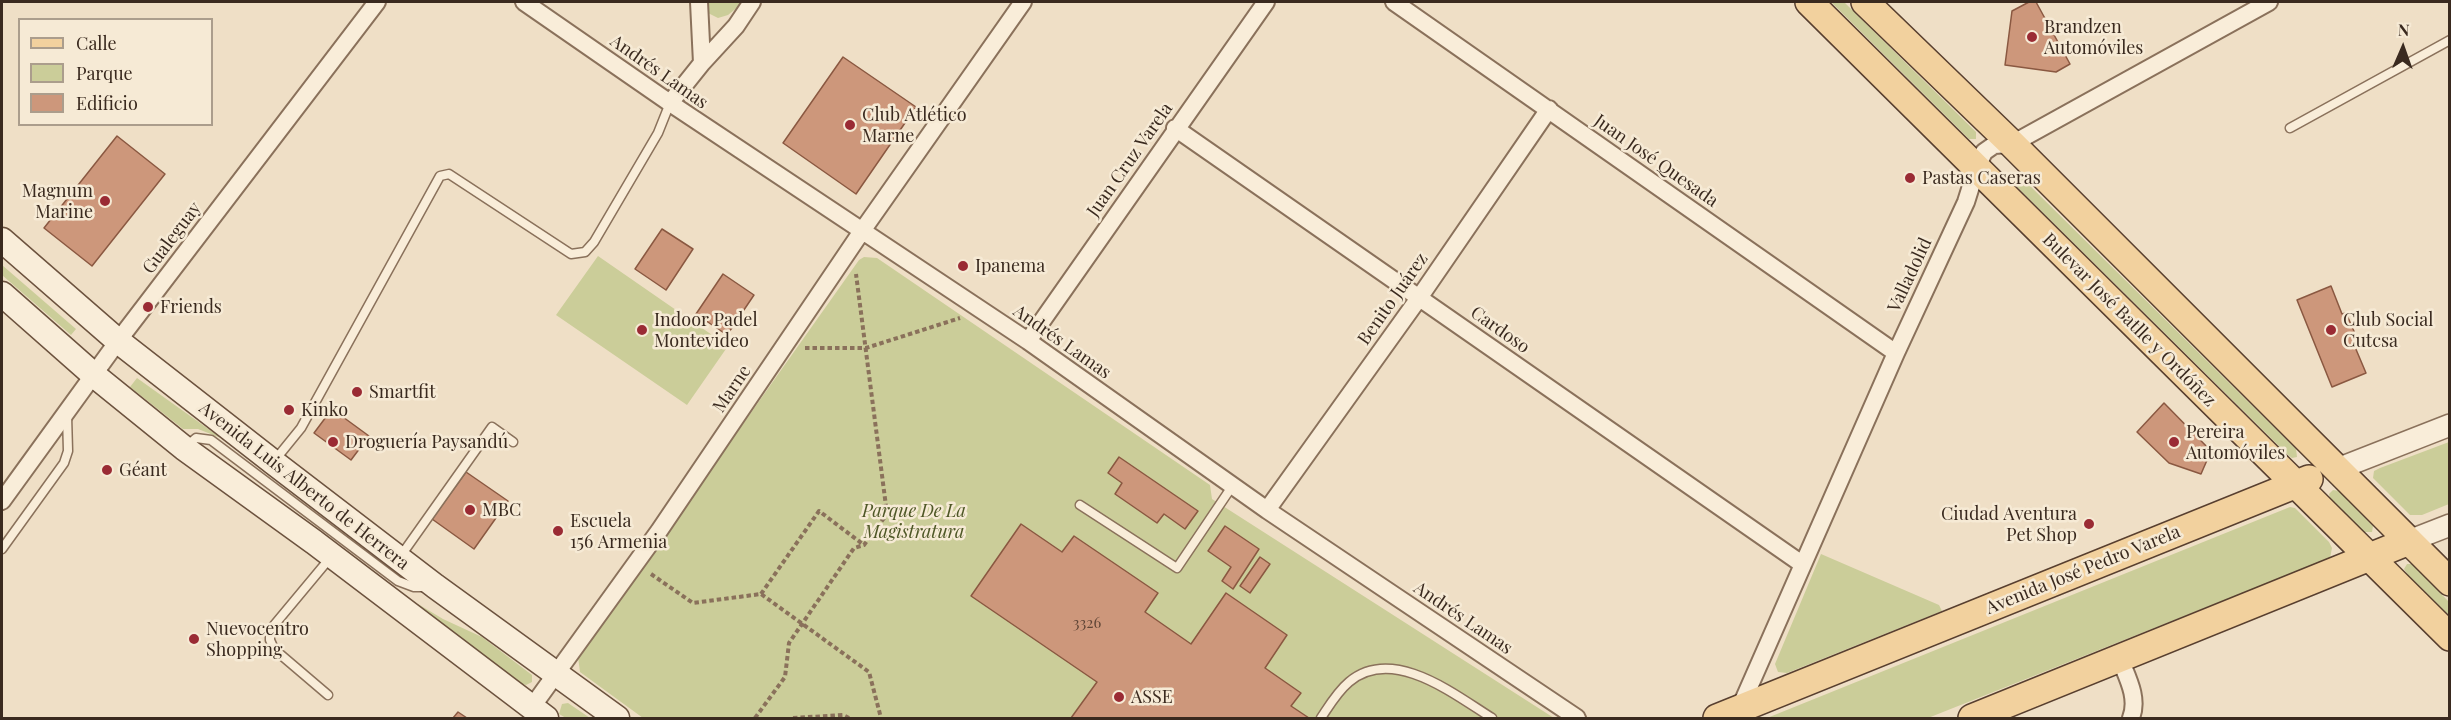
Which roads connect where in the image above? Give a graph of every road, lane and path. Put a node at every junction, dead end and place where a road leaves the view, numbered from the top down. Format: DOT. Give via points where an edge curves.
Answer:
graph roads {
  1 [pos="377,2"];
  2 [pos="524,2"];
  3 [pos="699,2"];
  4 [pos="752,2"];
  5 [pos="1023,2"];
  6 [pos="1266,2"];
  7 [pos="1394,2"];
  8 [pos="1809,2"];
  9 [pos="1865,2"];
  10 [pos="2265,2"];
  11 [pos="2450,40"];
  12 [pos="702,63"];
  13 [pos="670,103"];
  14 [pos="1549,109"];
  15 [pos="1175,128"];
  16 [pos="2290,128"];
  17 [pos="2012,144"];
  18 [pos="1977,167"];
  19 [pos="862,231"];
  20 [pos="2,240"];
  21 [pos="852,246"];
  22 [pos="2,294"];
  23 [pos="1419,298"];
  24 [pos="983,312"];
  25 [pos="118,341"];
  26 [pos="1028,341"];
  27 [pos="783,348"];
  28 [pos="866,348"];
  29 [pos="1896,353"];
  30 [pos="94,376"];
  31 [pos="67,414"];
  32 [pos="2450,425"];
  33 [pos="513,442"];
  34 [pos="184,448"];
  35 [pos="273,462"];
  36 [pos="2335,470"];
  37 [pos="2295,483"];
  38 [pos="1233,485"];
  39 [pos="2,501"];
  40 [pos="1080,505"];
  41 [pos="1267,510"];
  42 [pos="2450,525"];
  43 [pos="2409,541"];
  44 [pos="864,544"];
  45 [pos="2,549"];
  46 [pos="333,556"];
  47 [pos="2369,558"];
  48 [pos="399,559"];
  49 [pos="635,564"];
  50 [pos="1802,564"];
  51 [pos="2450,582"];
  52 [pos="435,586"];
  53 [pos="761,594"];
  54 [pos="801,624"];
  55 [pos="2450,638"];
  56 [pos="2120,658"];
  57 [pos="555,674"];
  58 [pos="328,695"];
  59 [pos="539,713"];
  60 [pos="1728,714"];
  61 [pos="617,718"];
  62 [pos="755,718"];
  63 [pos="793,718"];
  64 [pos="849,718"];
  65 [pos="881,718"];
  66 [pos="1323,718"];
  67 [pos="1492,718"];
  68 [pos="1577,718"];
  69 [pos="1972,718"];
  70 [pos="2131,718"];
  1 -- 25 [label="street, Gualeguay"];
  2 -- 13 [label="street, Andrés Lamas"];
  3 -- 12 [label="street"];
  4 -- 12 [label="street"];
  5 -- 19 [label="street, Marne"];
  6 -- 15 [label="street, Juan Cruz Varela"];
  7 -- 14 [label="street, Juan José Quesada"];
  8 -- 18 [label="main road, Bulevar José Batlle y Ordóñez"];
  9 -- 17 [label="main road"];
  10 -- 17 [label="street, Valladolid"];
  11 -- 16 [label="lane"];
  12 -- 13 [label="street"];
  13 -- 19 [label="street, Andrés Lamas"];
  13 -- 35 [label="lane" via="657,133 585,252 571,254 449,174 440,176 301,428"];
  14 -- 23 [label="street, Benito Juárez"];
  14 -- 29 [label="street, Juan José Quesada"];
  15 -- 23 [label="street, Cardoso"];
  15 -- 26 [label="street, Juan Cruz Varela"];
  17 -- 18 [label="street, Valladolid" via="1994,145 1984,152"];
  17 -- 36 [label="main road"];
  18 -- 29 [label="street, Valladolid" via="1966,202"];
  18 -- 37 [label="main road, Bulevar José Batlle y Ordóñez"];
  19 -- 21 [label="street, Marne"];
  19 -- 24 [label="street, Andrés Lamas"];
  20 -- 25 [label="main road, Avenida Luis Alberto de Herrera"];
  21 -- 27 [label="street, Marne"];
  21 -- 28 [label="path"];
  22 -- 30 [label="main road, Avenida Luis Alberto de Herrera"];
  23 -- 41 [label="street, Benito Juárez"];
  23 -- 50 [label="street, Cardoso"];
  24 -- 26 [label="street, Andrés Lamas"];
  24 -- 28 [label="path"];
  25 -- 30 [label="street, Gualeguay"];
  25 -- 35 [label="main road, Avenida Luis Alberto de Herrera"];
  26 -- 38 [label="street, Andrés Lamas"];
  27 -- 28 [label="path"];
  27 -- 49 [label="street, Marne"];
  28 -- 44 [label="path" via="887,514"];
  29 -- 50 [label="street, Valladolid"];
  30 -- 31 [label="street, Gualeguay"];
  30 -- 34 [label="main road, Avenida Luis Alberto de Herrera"];
  31 -- 39 [label="street, Gualeguay"];
  31 -- 45 [label="lane" via="68,451 64,463"];
  32 -- 36 [label="street, Avenida José Pedro Varela"];
  33 -- 48 [label="lane" via="492,427"];
  34 -- 46 [label="main road, Avenida Luis Alberto de Herrera"];
  34 -- 52 [label="lane" via="196,438 211,440 398,581 414,587"];
  35 -- 48 [label="main road, Avenida Luis Alberto de Herrera"];
  36 -- 37 [label="main road, Avenida José Pedro Varela"];
  36 -- 43 [label="main road"];
  37 -- 47 [label="main road, Bulevar José Batlle y Ordóñez"];
  37 -- 60 [label="main road, Avenida José Pedro Varela"];
  38 -- 40 [label="lane" via="1177,568"];
  38 -- 41 [label="street, Andrés Lamas"];
  41 -- 68 [label="street, Andrés Lamas"];
  42 -- 43 [label="street"];
  43 -- 47 [label="main road"];
  43 -- 51 [label="main road"];
  44 -- 53 [label="path" via="819,511"];
  44 -- 54 [label="path" via="854,548"];
  46 -- 58 [label="lane" via="270,630 274,649"];
  46 -- 59 [label="main road, Avenida Luis Alberto de Herrera"];
  47 -- 55 [label="main road, Bulevar José Batlle y Ordóñez"];
  47 -- 56 [label="main road"];
  48 -- 52 [label="main road, Avenida Luis Alberto de Herrera"];
  49 -- 53 [label="path" via="693,603"];
  49 -- 57 [label="street, Marne"];
  50 -- 60 [label="street, Valladolid"];
  52 -- 57 [label="main road, Avenida Luis Alberto de Herrera"];
  53 -- 54 [label="path"];
  54 -- 62 [label="path" via="789,643 785,677"];
  54 -- 65 [label="path" via="869,672"];
  56 -- 69 [label="main road"];
  56 -- 70 [label="street" via="2132,689"];
  57 -- 59 [label="street, Marne"];
  57 -- 61 [label="main road, Avenida Luis Alberto de Herrera"];
  63 -- 64 [label="path"];
  66 -- 67 [label="lane" via="1351,680 1373,670 1391,670 1430,678"];
}
